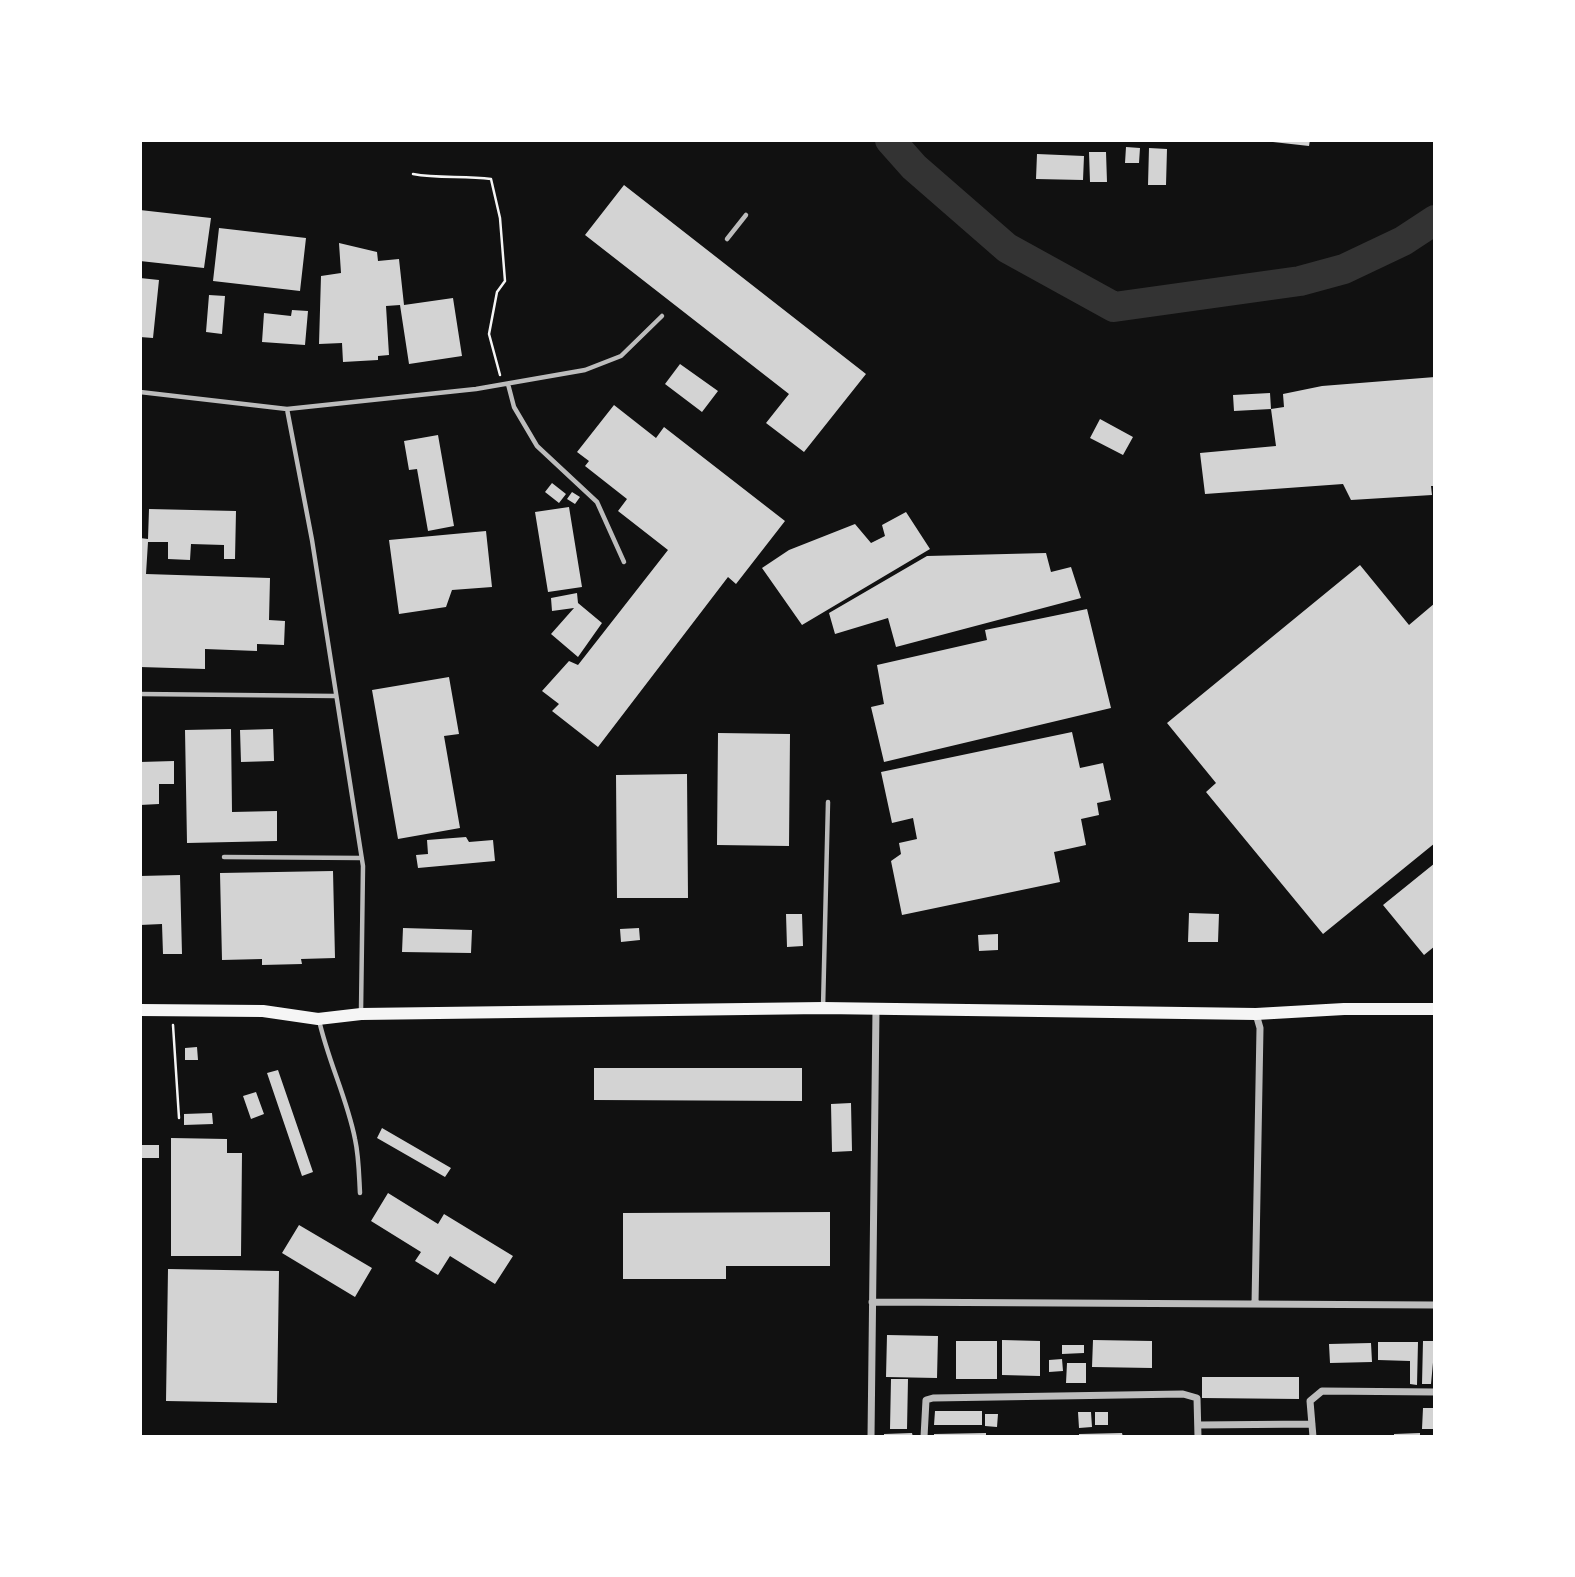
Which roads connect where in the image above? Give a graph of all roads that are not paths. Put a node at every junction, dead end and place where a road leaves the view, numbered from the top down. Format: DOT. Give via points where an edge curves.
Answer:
graph roads {
  1 [pos="746,215"];
  2 [pos="727,239"];
  3 [pos="662,316"];
  4 [pos="508,384"];
  5 [pos="140,392"];
  6 [pos="287,410"];
  7 [pos="624,562"];
  8 [pos="140,694"];
  9 [pos="335,696"];
  10 [pos="828,802"];
  11 [pos="224,857"];
  12 [pos="361,858"];
  13 [pos="823,1009"];
  14 [pos="876,1009"];
  15 [pos="1435,1009"];
  16 [pos="140,1010"];
  17 [pos="361,1014"];
  18 [pos="1256,1014"];
  19 [pos="318,1020"];
  20 [pos="360,1193"];
  21 [pos="872,1302"];
  22 [pos="1255,1304"];
  23 [pos="1435,1305"];
  24 [pos="1435,1392"];
  25 [pos="1312,1423"];
  26 [pos="1198,1425"];
  27 [pos="871,1437"];
  28 [pos="924,1437"];
  29 [pos="1198,1437"];
  30 [pos="1313,1437"];
  1 -- 2 [label="lane"];
  3 -- 4 [label="lane" via="621,356 585,370"];
  4 -- 6 [label="lane"];
  4 -- 7 [label="lane" via="514,407 537,446 597,502"];
  5 -- 6 [label="lane"];
  6 -- 9 [label="lane"];
  8 -- 9 [label="lane"];
  9 -- 12 [label="lane"];
  10 -- 13 [label="lane"];
  11 -- 12 [label="lane"];
  12 -- 17 [label="lane"];
  13 -- 14 [label="main road"];
  13 -- 17 [label="main road"];
  14 -- 18 [label="main road"];
  14 -- 21 [label="street"];
  15 -- 18 [label="main road"];
  16 -- 19 [label="main road" via="263,1011"];
  17 -- 19 [label="main road"];
  18 -- 22 [label="street" via="1260,1028"];
  19 -- 20 [label="lane" via="355,1139"];
  21 -- 22 [label="street"];
  21 -- 27 [label="street"];
  22 -- 23 [label="street"];
  24 -- 25 [label="street" via="1322,1391 1310,1401"];
  25 -- 26 [label="street"];
  25 -- 30 [label="street"];
  26 -- 28 [label="street" via="1197,1398 1183,1394 933,1398 926,1399 923,1407"];
  26 -- 29 [label="street"];
}
